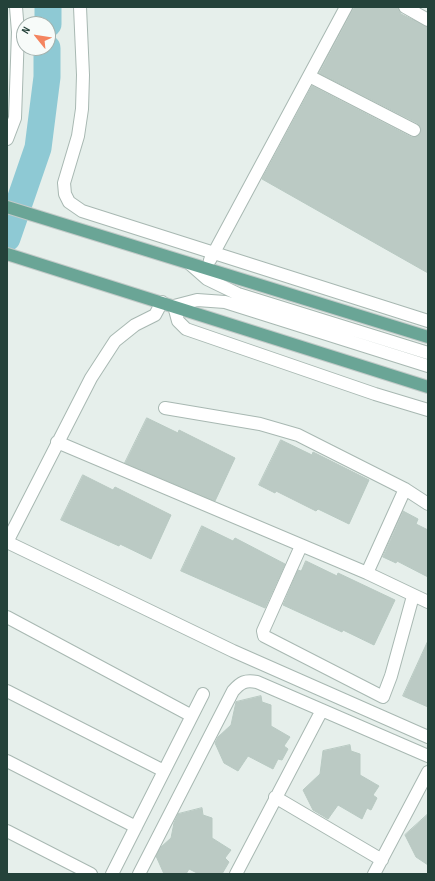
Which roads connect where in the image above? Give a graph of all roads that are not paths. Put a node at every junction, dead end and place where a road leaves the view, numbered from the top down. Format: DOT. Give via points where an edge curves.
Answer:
graph roads {
  1 [pos="16,7"];
  2 [pos="80,7"];
  3 [pos="346,7"];
  4 [pos="405,7"];
  5 [pos="428,20"];
  6 [pos="309,76"];
  7 [pos="414,130"];
  8 [pos="7,140"];
  9 [pos="7,207"];
  10 [pos="7,254"];
  11 [pos="213,254"];
  12 [pos="190,264"];
  13 [pos="205,268"];
  14 [pos="162,302"];
  15 [pos="174,306"];
  16 [pos="428,321"];
  17 [pos="428,337"];
  18 [pos="428,353"];
  19 [pos="428,366"];
  20 [pos="428,387"];
  21 [pos="165,408"];
  22 [pos="428,410"];
  23 [pos="57,442"];
  24 [pos="405,489"];
  25 [pos="428,504"];
  26 [pos="7,542"];
  27 [pos="301,546"];
  28 [pos="367,574"];
  29 [pos="413,596"];
  30 [pos="428,602"];
  31 [pos="7,617"];
  32 [pos="7,691"];
  33 [pos="203,694"];
  34 [pos="383,697"];
  35 [pos="322,710"];
  36 [pos="376,714"];
  37 [pos="192,716"];
  38 [pos="428,737"];
  39 [pos="428,756"];
  40 [pos="7,761"];
  41 [pos="164,771"];
  42 [pos="428,772"];
  43 [pos="275,797"];
  44 [pos="136,827"];
  45 [pos="7,831"];
  46 [pos="382,860"];
  47 [pos="91,874"];
  48 [pos="112,874"];
  49 [pos="139,874"];
  50 [pos="236,874"];
  51 [pos="374,874"];
  1 -- 8 [label="street" via="18,32 15,118"];
  2 -- 11 [label="street" via="82,108 78,136 64,183 69,202 82,211"];
  3 -- 6 [label="street"];
  4 -- 5 [label="street"];
  6 -- 7 [label="street"];
  6 -- 11 [label="street"];
  9 -- 12 [label="main road"];
  10 -- 14 [label="main road"];
  11 -- 13 [label="street"];
  11 -- 16 [label="street"];
  12 -- 13 [label="main road"];
  12 -- 18 [label="street" via="208,279 238,294"];
  13 -- 17 [label="main road"];
  14 -- 15 [label="main road"];
  14 -- 23 [label="street" via="155,315 134,325 115,341 91,378"];
  15 -- 19 [label="street" via="197,300 224,302"];
  15 -- 20 [label="main road"];
  15 -- 22 [label="street" via="178,321 186,329"];
  21 -- 24 [label="street" via="260,424 298,435"];
  23 -- 26 [label="street"];
  23 -- 27 [label="street"];
  24 -- 25 [label="street"];
  24 -- 28 [label="street"];
  26 -- 36 [label="street" via="233,651"];
  27 -- 28 [label="street"];
  27 -- 34 [label="street" via="263,631 264,636"];
  28 -- 29 [label="street"];
  29 -- 30 [label="street"];
  29 -- 34 [label="street"];
  31 -- 37 [label="street"];
  32 -- 41 [label="street"];
  33 -- 37 [label="street"];
  34 -- 36 [label="street"];
  35 -- 39 [label="street"];
  35 -- 43 [label="street"];
  35 -- 49 [label="street" via="257,682 246,680 239,684"];
  36 -- 38 [label="street"];
  37 -- 41 [label="street"];
  40 -- 44 [label="street"];
  41 -- 44 [label="street"];
  42 -- 46 [label="street"];
  43 -- 46 [label="street"];
  43 -- 50 [label="street"];
  44 -- 48 [label="street"];
  45 -- 47 [label="street"];
  46 -- 51 [label="street"];
}
